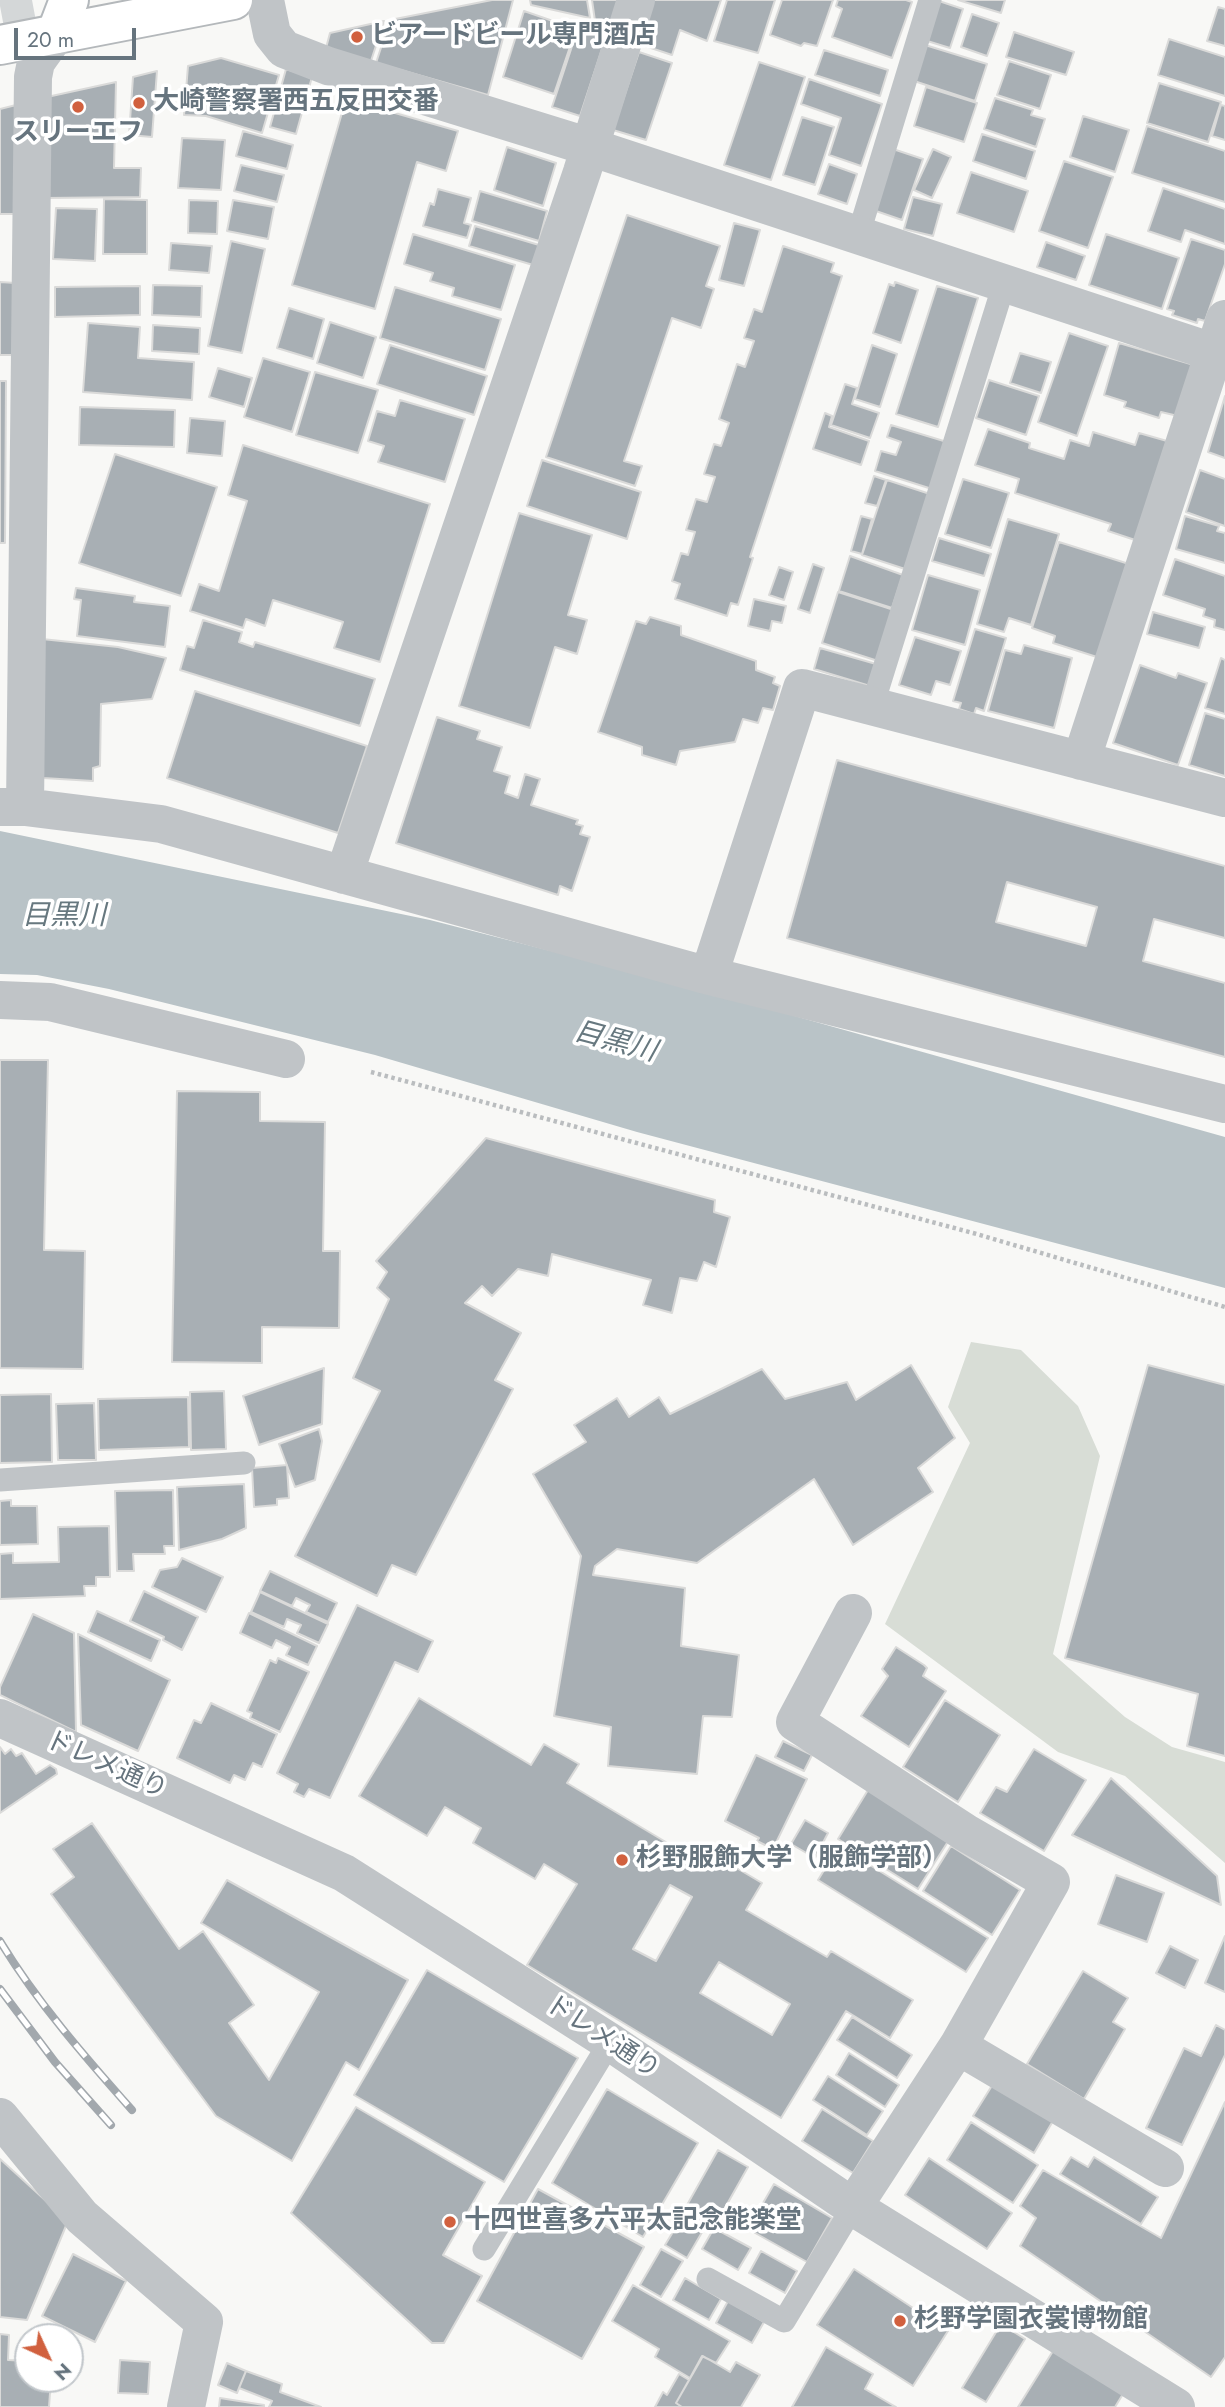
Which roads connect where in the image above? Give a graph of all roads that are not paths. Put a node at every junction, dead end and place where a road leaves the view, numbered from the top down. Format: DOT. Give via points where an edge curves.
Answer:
graph roads {
  1 [pos="233,0"];
  2 [pos="265,0"];
  3 [pos="636,0"];
  4 [pos="930,0"];
  5 [pos="62,17"];
  6 [pos="0,45"];
  7 [pos="590,147"];
  8 [pos="858,236"];
  9 [pos="1004,284"];
  10 [pos="1221,342"];
  11 [pos="872,708"];
  12 [pos="1081,761"];
  13 [pos="1225,798"];
  14 [pos="13,807"];
  15 [pos="344,875"];
  16 [pos="709,975"];
  17 [pos="0,1000"];
  18 [pos="286,1059"];
  19 [pos="1225,1104"];
  20 [pos="244,1463"];
  21 [pos="0,1480"];
  22 [pos="853,1614"];
  23 [pos="0,1718"];
  24 [pos="610,2042"];
  25 [pos="958,2046"];
  26 [pos="0,2117"];
  27 [pos="1165,2168"];
  28 [pos="853,2207"];
  29 [pos="484,2249"];
  30 [pos="708,2279"];
  31 [pos="186,2407"];
  32 [pos="1176,2407"];
  1 -- 5 [label="main road"];
  2 -- 7 [label="street" via="272,34 284,49"];
  3 -- 7 [label="street"];
  4 -- 8 [label="lane"];
  5 -- 6 [label="main road"];
  5 -- 14 [label="street" via="33,76"];
  7 -- 8 [label="street"];
  7 -- 15 [label="street"];
  8 -- 9 [label="street"];
  9 -- 10 [label="street"];
  9 -- 11 [label="lane"];
  10 -- 12 [label="street"];
  11 -- 12 [label="street"];
  11 -- 16 [label="street" via="802,688"];
  12 -- 13 [label="street"];
  14 -- 15 [label="street" via="161,824"];
  15 -- 16 [label="street"];
  16 -- 19 [label="street"];
  17 -- 18 [label="street" via="50,1002"];
  20 -- 21 [label="lane"];
  22 -- 25 [label="street" via="795,1722 1051,1882"];
  23 -- 24 [label="street, ドレメ通り" via="344,1873"];
  24 -- 28 [label="street, ドレメ通り"];
  24 -- 29 [label="lane"];
  25 -- 27 [label="street"];
  25 -- 28 [label="street"];
  26 -- 31 [label="street" via="82,2217 204,2322"];
  28 -- 30 [label="lane" via="784,2321"];
  28 -- 32 [label="street, ドレメ通り"];
}
